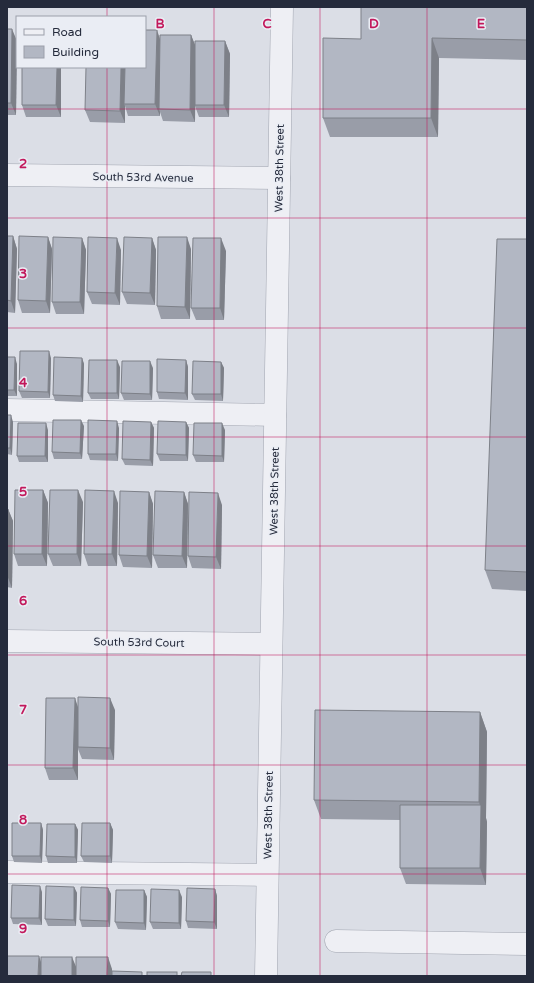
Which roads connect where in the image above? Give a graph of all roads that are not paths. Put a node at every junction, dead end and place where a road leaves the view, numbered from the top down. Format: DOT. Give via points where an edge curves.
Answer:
graph roads {
  1 [pos="282,7"];
  2 [pos="7,175"];
  3 [pos="279,178"];
  4 [pos="7,410"];
  5 [pos="275,415"];
  6 [pos="7,641"];
  7 [pos="271,644"];
  8 [pos="7,872"];
  9 [pos="267,875"];
  10 [pos="336,941"];
  11 [pos="527,944"];
  12 [pos="266,976"];
  1 -- 3 [label="street, West 38th Street"];
  2 -- 3 [label="street, South 53rd Avenue"];
  3 -- 5 [label="street, West 38th Street"];
  4 -- 5 [label="street"];
  5 -- 7 [label="street, West 38th Street"];
  6 -- 7 [label="street, South 53rd Court"];
  7 -- 9 [label="street, West 38th Street"];
  8 -- 9 [label="street"];
  9 -- 12 [label="street, West 38th Street"];
  10 -- 11 [label="street"];
}
